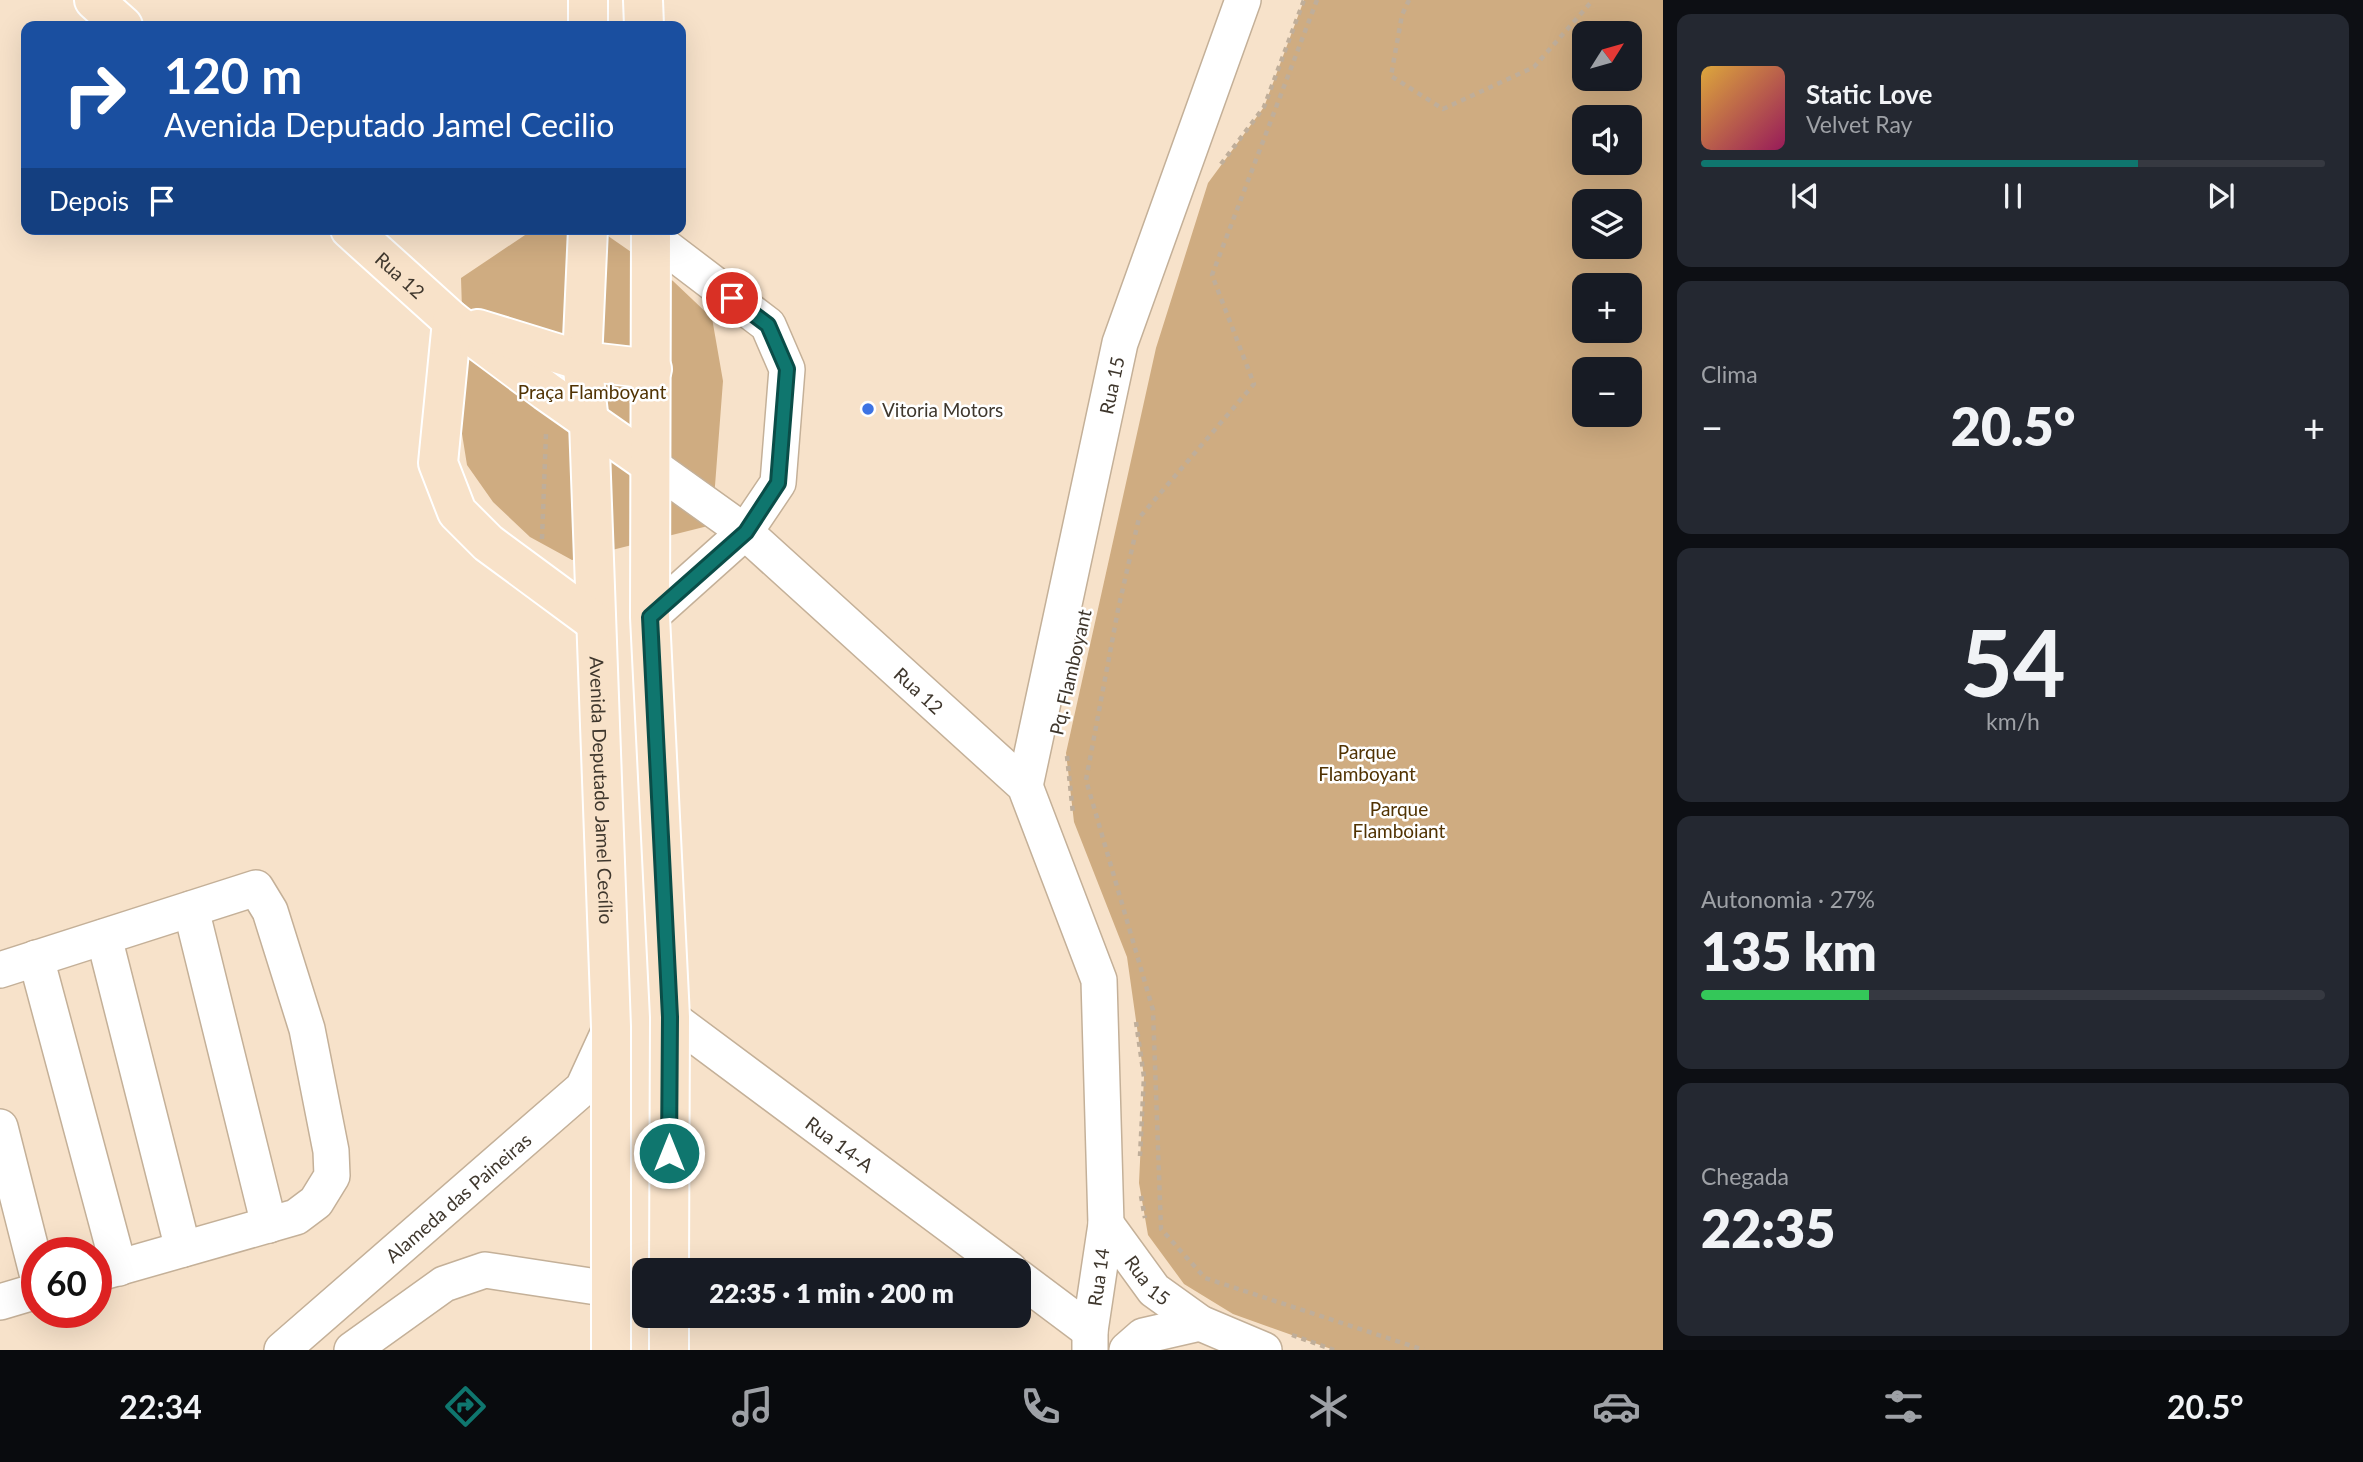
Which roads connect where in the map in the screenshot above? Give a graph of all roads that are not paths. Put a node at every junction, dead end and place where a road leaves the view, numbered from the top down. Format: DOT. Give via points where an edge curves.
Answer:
graph roads {
  1 [pos="94,0"];
  2 [pos="587,0"];
  3 [pos="643,0"];
  4 [pos="1243,0"];
  5 [pos="117,21"];
  6 [pos="588,21"];
  7 [pos="644,21"];
  8 [pos="357,235"];
  9 [pos="589,235"];
  10 [pos="651,235"];
  11 [pos="655,235"];
  12 [pos="452,321"];
  13 [pos="582,361"];
  14 [pos="652,369"];
  15 [pos="589,422"];
  16 [pos="650,464"];
  17 [pos="746,532"];
  18 [pos="650,617"];
  19 [pos="595,622"];
  20 [pos="1025,786"];
  21 [pos="191,909"];
  22 [pos="104,937"];
  23 [pos="36,958"];
  24 [pos="0,970"];
  25 [pos="670,1017"];
  26 [pos="611,1027"];
  27 [pos="0,1127"];
  28 [pos="1106,1224"];
  29 [pos="269,1225"];
  30 [pos="28,1237"];
  31 [pos="99,1237"];
  32 [pos="183,1249"];
  33 [pos="669,1258"];
  34 [pos="994,1258"];
  35 [pos="112,1270"];
  36 [pos="1031,1288"];
  37 [pos="610,1289"];
  38 [pos="21,1296"];
  39 [pos="0,1302"];
  40 [pos="1200,1323"];
  41 [pos="669,1328"];
  42 [pos="1090,1340"];
  43 [pos="1274,1341"];
  44 [pos="282,1350"];
  45 [pos="352,1350"];
  46 [pos="611,1350"];
  47 [pos="669,1350"];
  48 [pos="1127,1350"];
  1 -- 5 [label="main road"];
  2 -- 6 [label="main road"];
  3 -- 7 [label="main road"];
  4 -- 20 [label="street, Rua 15" via="1120,343"];
  8 -- 12 [label="main road, Rua 12"];
  9 -- 13 [label="main road, Avenida Deputado Jamel Cecílio"];
  10 -- 14 [label="main road"];
  11 -- 17 [label="street" via="768,325 787,369 778,483"];
  12 -- 13 [label="main road, Rua 12"];
  12 -- 15 [label="main road, Rua 12"];
  12 -- 19 [label="main road" via="438,463 457,512 488,544"];
  13 -- 14 [label="main road, Rua 12"];
  13 -- 15 [label="main road, Avenida Deputado Jamel Cecílio"];
  14 -- 16 [label="main road"];
  15 -- 16 [label="main road, Rua 12"];
  15 -- 19 [label="main road, Avenida Deputado Jamel Cecílio"];
  16 -- 17 [label="street, Rua 12"];
  16 -- 18 [label="main road"];
  17 -- 18 [label="street"];
  17 -- 20 [label="street, Rua 12"];
  18 -- 25 [label="main road"];
  19 -- 26 [label="main road, Avenida Deputado Jamel Cecílio"];
  20 -- 28 [label="street, Rua 12" via="1099,980"];
  21 -- 22 [label="street"];
  21 -- 29 [label="street"];
  21 -- 29 [label="street" via="256,888 270,911 307,1029 332,1176 316,1202 296,1217"];
  22 -- 23 [label="street"];
  22 -- 32 [label="street"];
  23 -- 24 [label="street"];
  23 -- 31 [label="street"];
  25 -- 33 [label="main road"];
  25 -- 34 [label="street, Rua 14-A"];
  26 -- 37 [label="main road, Avenida Deputado Jamel Cecílio"];
  26 -- 44 [label="street, Alameda das Paineiras" via="583,1088"];
  27 -- 30 [label="street"];
  28 -- 40 [label="street, Rua 15" via="1154,1290"];
  28 -- 42 [label="street, Rua 14"];
  29 -- 32 [label="street"];
  32 -- 35 [label="street"];
  36 -- 42 [label="street"];
  37 -- 45 [label="street" via="485,1270 444,1284"];
  37 -- 46 [label="main road, Avenida Deputado Jamel Cecílio"];
  38 -- 39 [label="street"];
  40 -- 43 [label="street, Rua 15"];
  40 -- 48 [label="street, Rua 15" via="1143,1336"];
  41 -- 47 [label="main road"];
}
